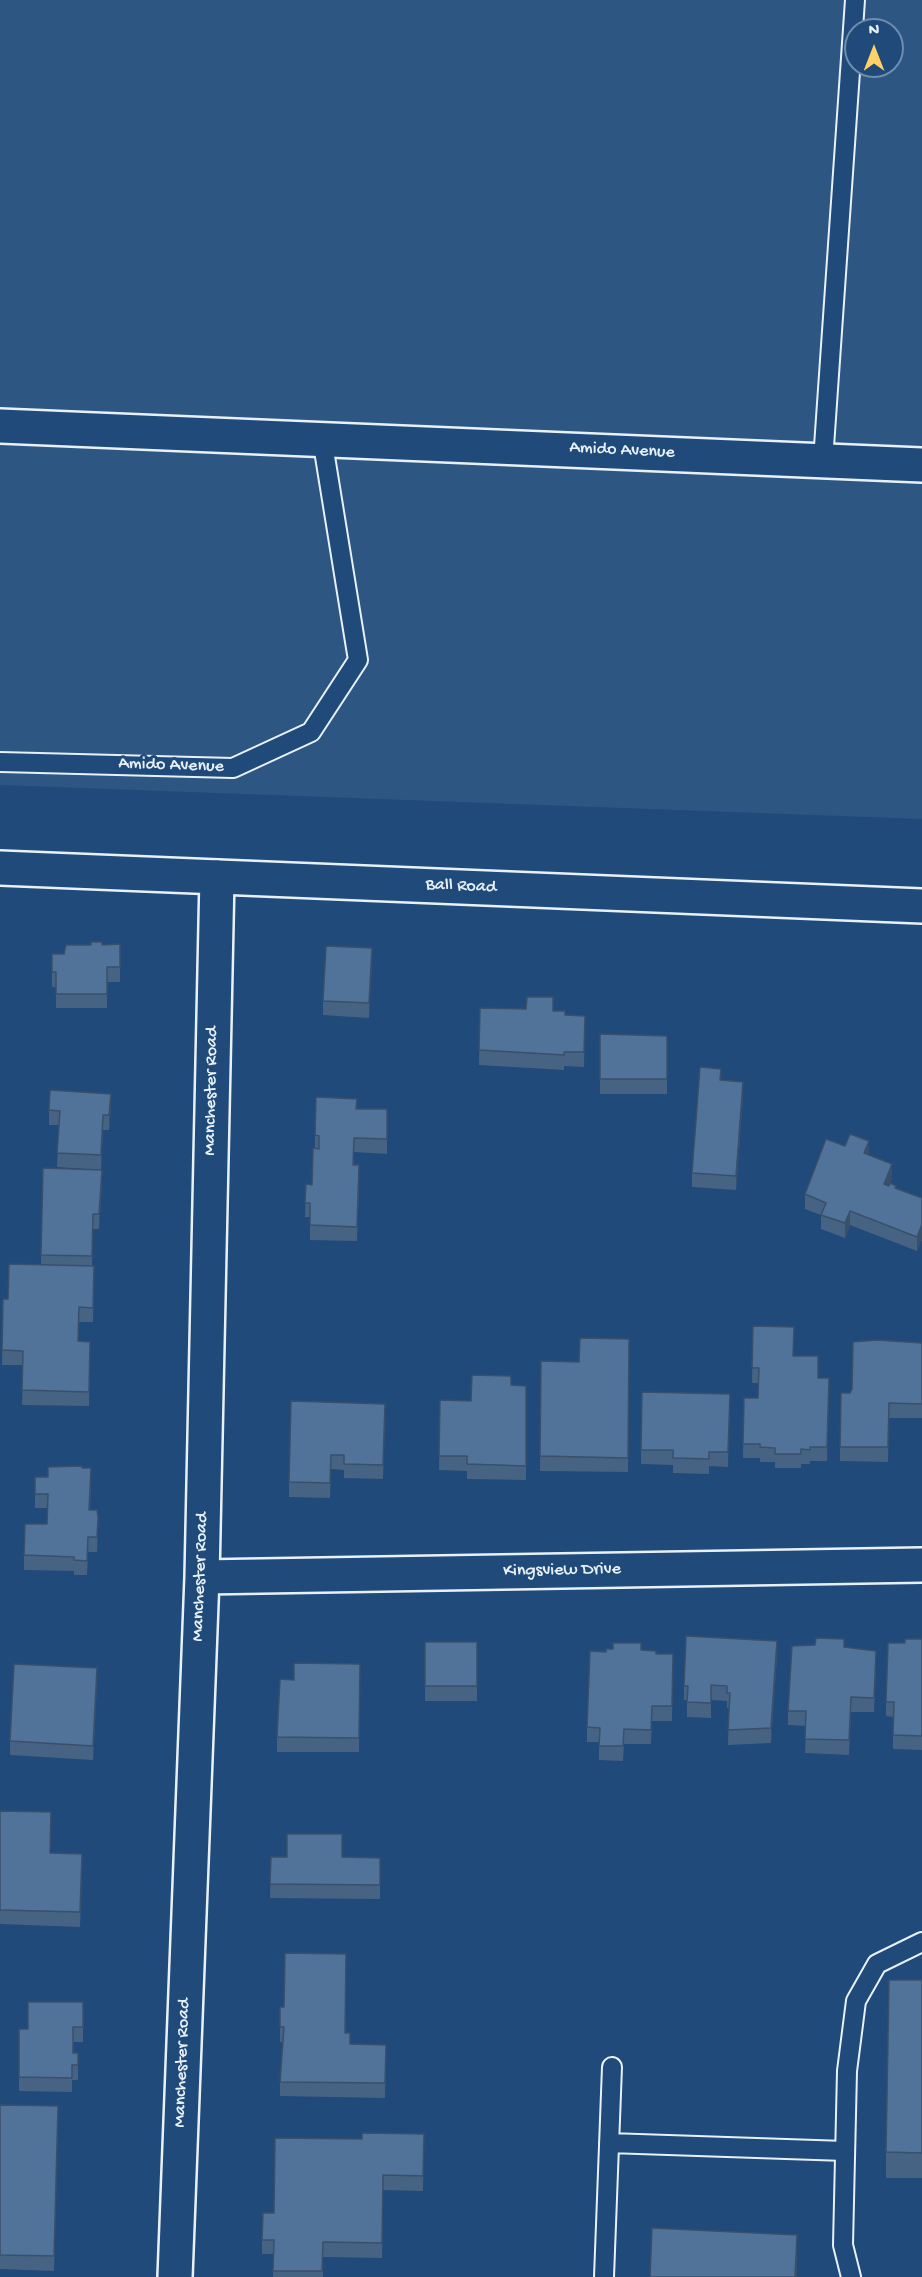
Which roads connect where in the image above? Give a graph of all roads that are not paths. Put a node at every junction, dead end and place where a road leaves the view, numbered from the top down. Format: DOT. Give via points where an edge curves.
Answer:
graph roads {
  1 [pos="855,0"];
  2 [pos="0,426"];
  3 [pos="322,438"];
  4 [pos="823,461"];
  5 [pos="922,465"];
  6 [pos="0,762"];
  7 [pos="0,868"];
  8 [pos="217,877"];
  9 [pos="922,906"];
  10 [pos="922,1565"];
  11 [pos="202,1577"];
  12 [pos="922,1942"];
  13 [pos="612,2067"];
  14 [pos="609,2144"];
  15 [pos="845,2151"];
  16 [pos="175,2277"];
  17 [pos="604,2277"];
  18 [pos="852,2277"];
  1 -- 4 [label="lane"];
  2 -- 3 [label="street, Amido Avenue"];
  3 -- 4 [label="street, Amido Avenue"];
  3 -- 6 [label="lane, Amido Avenue" via="358,660 311,732 233,768"];
  4 -- 5 [label="street, Amido Avenue"];
  7 -- 8 [label="street, Ball Road"];
  8 -- 9 [label="street, Ball Road"];
  8 -- 11 [label="street, Manchester Road"];
  10 -- 11 [label="street, Kingsview Drive"];
  11 -- 16 [label="street, Manchester Road"];
  12 -- 15 [label="lane" via="877,1964 856,2001 847,2071"];
  13 -- 14 [label="lane"];
  14 -- 15 [label="lane"];
  14 -- 17 [label="lane"];
  15 -- 18 [label="lane" via="843,2245"];
}
